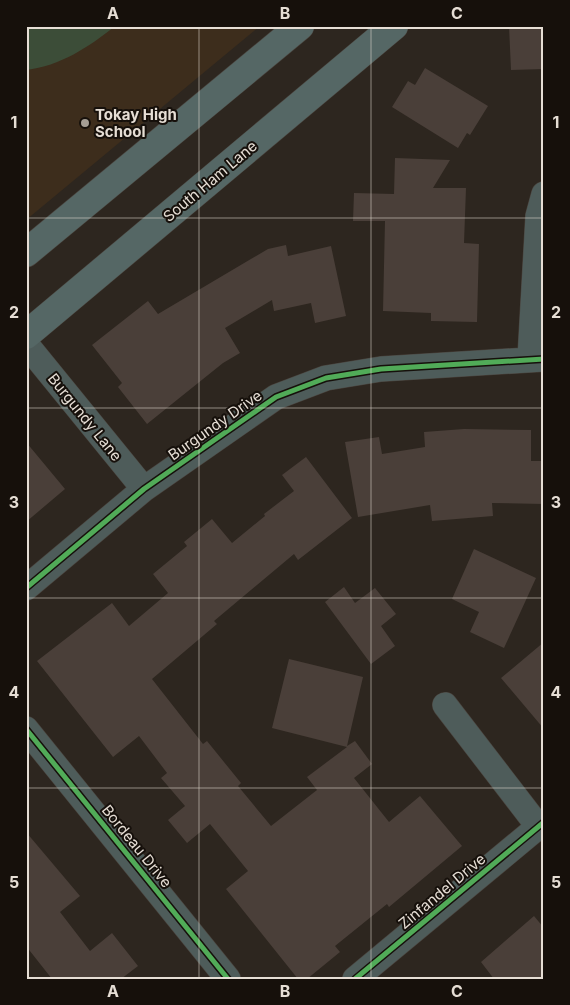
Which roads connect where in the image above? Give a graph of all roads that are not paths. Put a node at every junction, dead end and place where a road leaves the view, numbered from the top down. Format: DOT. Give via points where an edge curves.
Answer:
graph roads {
  1 [pos="300,26"];
  2 [pos="394,26"];
  3 [pos="544,194"];
  4 [pos="26,254"];
  5 [pos="26,335"];
  6 [pos="26,344"];
  7 [pos="537,358"];
  8 [pos="144,489"];
  9 [pos="26,588"];
  10 [pos="445,705"];
  11 [pos="26,729"];
  12 [pos="541,824"];
  13 [pos="228,979"];
  14 [pos="355,979"];
  1 -- 4 [label="main road"];
  2 -- 5 [label="main road, South Ham Lane"];
  3 -- 7 [label="street" via="538,216"];
  6 -- 8 [label="street, Burgundy Lane"];
  7 -- 8 [label="street, Burgundy Drive" via="381,369 326,378 276,397"];
  8 -- 9 [label="street, Burgundy Drive"];
  10 -- 12 [label="street"];
  11 -- 13 [label="street, Bordeau Drive"];
  12 -- 14 [label="street, Zinfandel Drive"];
}
